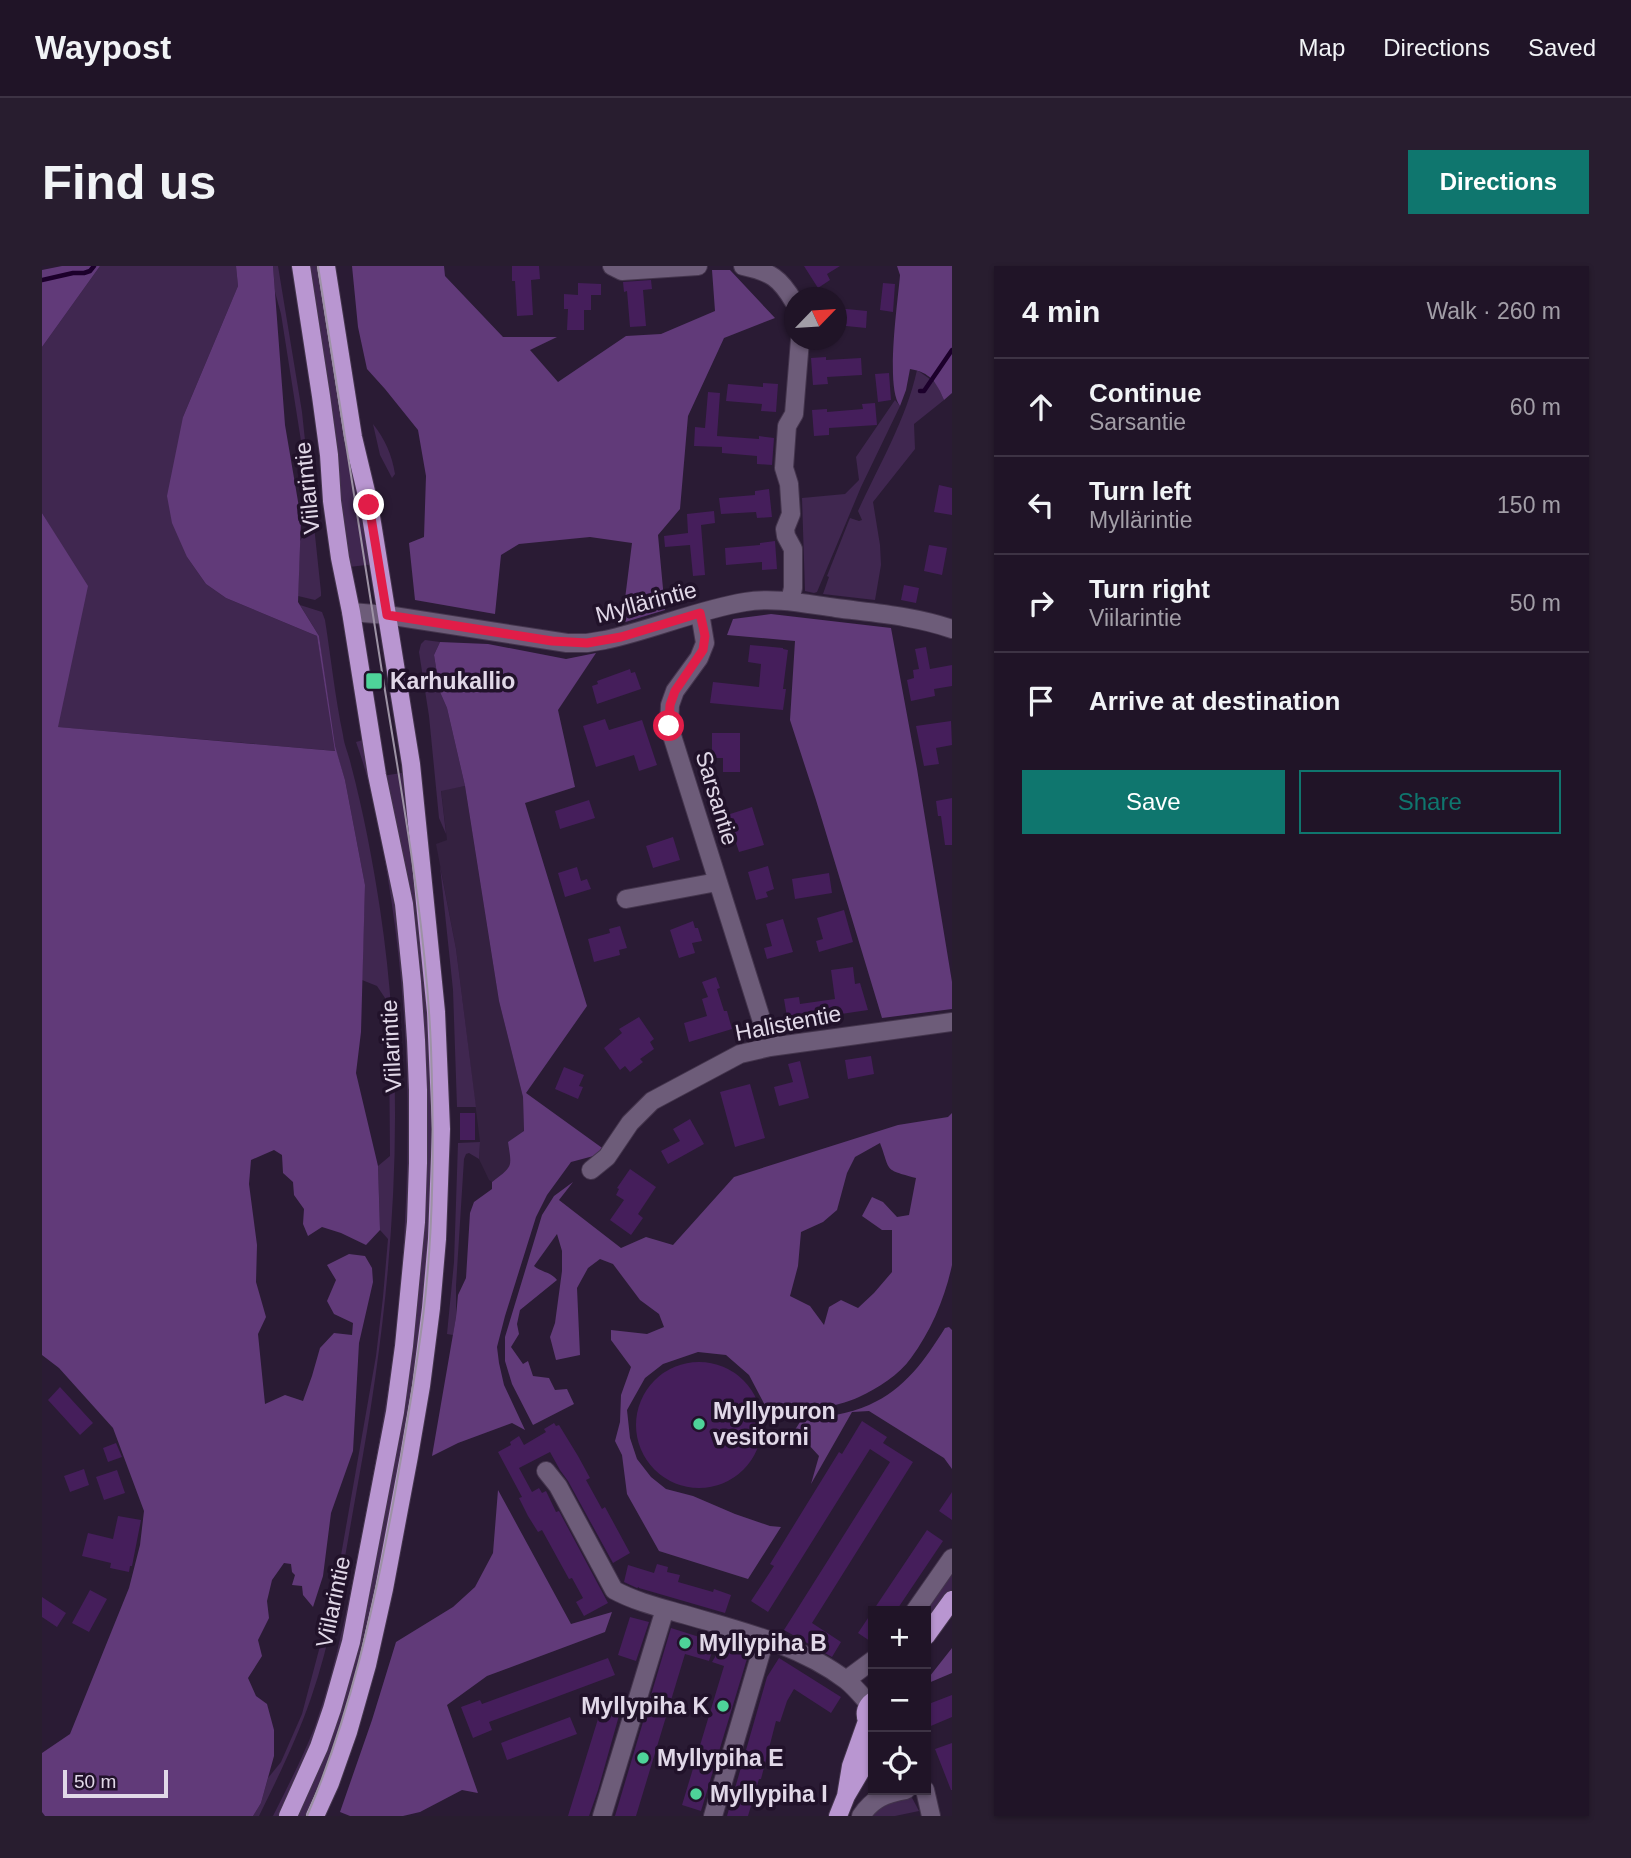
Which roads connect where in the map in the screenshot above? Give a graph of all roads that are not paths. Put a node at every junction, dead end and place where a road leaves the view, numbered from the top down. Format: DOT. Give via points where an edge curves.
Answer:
graph roads {
  1 [pos="301,266"];
  2 [pos="326,266"];
  3 [pos="612,266"];
  4 [pos="698,266"];
  5 [pos="743,266"];
  6 [pos="786,287"];
  7 [pos="799,350"];
  8 [pos="790,601"];
  9 [pos="351,612"];
  10 [pos="700,613"];
  11 [pos="387,615"];
  12 [pos="952,629"];
  13 [pos="717,882"];
  14 [pos="626,899"];
  15 [pos="952,1021"];
  16 [pos="770,1047"];
  17 [pos="591,1170"];
  18 [pos="546,1471"];
  19 [pos="952,1558"];
  20 [pos="952,1600"];
  21 [pos="918,1606"];
  22 [pos="665,1609"];
  23 [pos="931,1629"];
  24 [pos="765,1639"];
  25 [pos="868,1664"];
  26 [pos="846,1680"];
  27 [pos="868,1709"];
  28 [pos="868,1721"];
  29 [pos="868,1759"];
  30 [pos="889,1795"];
  31 [pos="926,1795"];
  32 [pos="846,1796"];
  33 [pos="288,1816"];
  34 [pos="315,1816"];
  35 [pos="602,1816"];
  36 [pos="713,1816"];
  37 [pos="838,1816"];
  38 [pos="861,1816"];
  39 [pos="931,1816"];
  1 -- 9 [label="main road, Viilarintie" via="331,501"];
  2 -- 11 [label="main road, Viilarintie"];
  3 -- 4 [label="street" via="622,271"];
  5 -- 6 [label="street" via="762,271"];
  7 -- 8 [label="street" via="794,414 784,457 791,514 785,529 793,550"];
  8 -- 10 [label="street, Myllärintie" via="746,602"];
  8 -- 12 [label="street, Myllärintie" via="916,619"];
  9 -- 11 [label="street, Myllärintie"];
  9 -- 33 [label="main road, Viilarintie" via="377,775 404,904 418,1090 416,1222 395,1412 351,1642 319,1747"];
  10 -- 11 [label="street, Myllärintie" via="587,643"];
  10 -- 13 [label="street, Sarsantie" via="703,650 675,691 669,726"];
  11 -- 34 [label="main road, Viilarintie" via="411,764 436,1012 441,1129 436,1239 421,1385 384,1589 348,1732"];
  13 -- 14 [label="street, Sarsantie"];
  13 -- 16 [label="street, Sarsantie"];
  15 -- 16 [label="street, Halistentie"];
  16 -- 17 [label="street, Halistentie" via="740,1054 652,1101"];
  18 -- 22 [label="street" via="614,1590"];
  19 -- 21 [label="street"];
  20 -- 23 [label="main road"];
  22 -- 24 [label="street"];
  22 -- 35 [label="street"];
  24 -- 26 [label="street"];
  24 -- 36 [label="street"];
  25 -- 26 [label="street"];
  26 -- 27 [label="street"];
  28 -- 32 [label="main road" via="851,1766"];
  29 -- 32 [label="main road"];
  30 -- 38 [label="street" via="869,1805"];
  31 -- 39 [label="street"];
  32 -- 37 [label="main road"];
}
